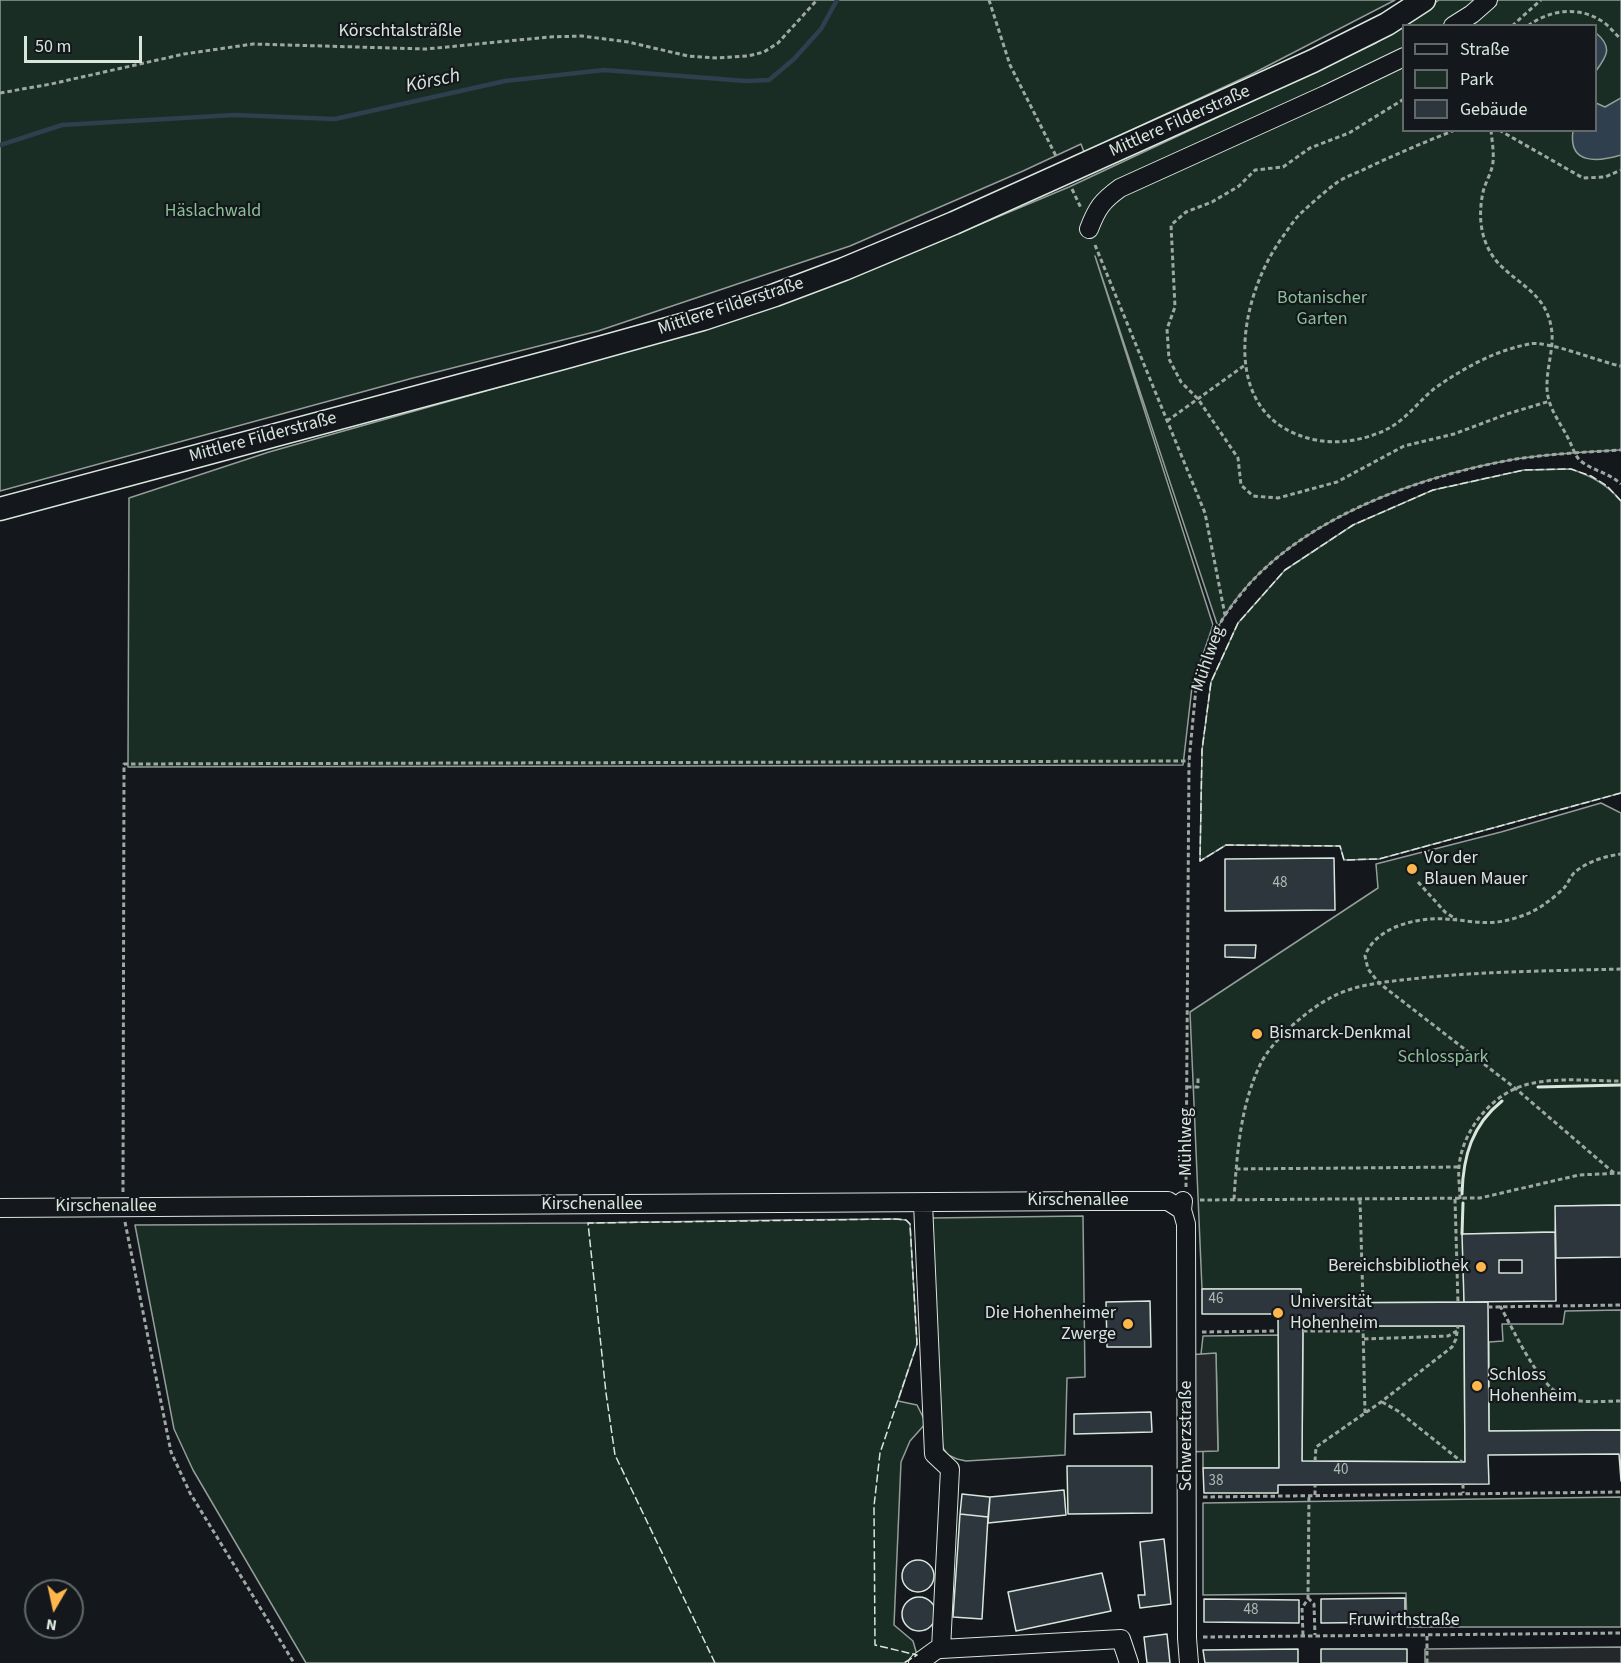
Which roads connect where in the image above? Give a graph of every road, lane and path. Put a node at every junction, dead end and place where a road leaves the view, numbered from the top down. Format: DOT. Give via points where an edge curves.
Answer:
graph roads {
  1 [pos="817,0"];
  2 [pos="989,0"];
  3 [pos="1424,0"];
  4 [pos="1488,0"];
  5 [pos="1541,0"];
  6 [pos="1457,24"];
  7 [pos="1514,24"];
  8 [pos="1530,24"];
  9 [pos="1621,39"];
  10 [pos="1402,58"];
  11 [pos="0,93"];
  12 [pos="1402,100"];
  13 [pos="1450,132"];
  14 [pos="1491,132"];
  15 [pos="1502,132"];
  16 [pos="1621,170"];
  17 [pos="1065,173"];
  18 [pos="1089,229"];
  19 [pos="1553,347"];
  20 [pos="1245,365"];
  21 [pos="1621,366"];
  22 [pos="1198,399"];
  23 [pos="1550,401"];
  24 [pos="1167,421"];
  25 [pos="1621,450"];
  26 [pos="1574,453"];
  27 [pos="1621,484"];
  28 [pos="0,509"];
  29 [pos="1225,615"];
  30 [pos="1189,760"];
  31 [pos="1621,854"];
  32 [pos="1418,882"];
  33 [pos="1457,920"];
  34 [pos="1621,969"];
  35 [pos="1379,983"];
  36 [pos="1198,1078"];
  37 [pos="1621,1080"];
  38 [pos="1187,1087"];
  39 [pos="1515,1088"];
  40 [pos="1459,1167"];
  41 [pos="1236,1169"];
  42 [pos="1621,1173"];
  43 [pos="1615,1174"];
  44 [pos="1234,1199"];
  45 [pos="1458,1199"];
  46 [pos="1360,1200"];
  47 [pos="923,1203"];
  48 [pos="1183,1205"];
  49 [pos="123,1207"];
  50 [pos="0,1208"];
  51 [pos="1363,1303"];
  52 [pos="1458,1303"];
  53 [pos="1621,1305"];
  54 [pos="1500,1306"];
  55 [pos="1488,1307"];
  56 [pos="1278,1330"];
  57 [pos="1303,1331"];
  58 [pos="1187,1332"];
  59 [pos="1364,1339"];
  60 [pos="1621,1401"];
  61 [pos="1381,1402"];
  62 [pos="1365,1413"];
  63 [pos="1315,1461"];
  64 [pos="1462,1461"];
  65 [pos="1462,1484"];
  66 [pos="1315,1485"];
  67 [pos="1463,1492"];
  68 [pos="1621,1492"];
  69 [pos="1309,1495"];
  70 [pos="1315,1495"];
  71 [pos="1186,1498"];
  72 [pos="1308,1598"];
  73 [pos="1621,1633"];
  74 [pos="1427,1634"];
  75 [pos="1303,1635"];
  76 [pos="1315,1635"];
  77 [pos="1187,1638"];
  78 [pos="941,1649"];
  79 [pos="294,1663"];
  80 [pos="918,1663"];
  81 [pos="1129,1663"];
  82 [pos="1189,1663"];
  83 [pos="1427,1663"];
  1 -- 11 [label="path, Körschtalsträßle" via="778,43 748,56 688,56 582,36 426,48 253,44 184,54"];
  2 -- 17 [label="path, Mühlweg" via="1010,65"];
  3 -- 17 [label="main road, Mittlere Filderstraße" via="1342,48"];
  4 -- 6 [label="street"];
  5 -- 7 [label="path"];
  8 -- 9 [label="path" via="1539,17 1575,11 1602,20"];
  10 -- 18 [label="street" via="1120,188 1103,200"];
  12 -- 22 [label="path" via="1349,133 1310,148 1283,167 1255,170 1239,186 1186,212 1171,225 1175,307 1167,329 1169,359 1181,381"];
  13 -- 20 [label="path" via="1336,183 1298,216 1270,254 1255,290 1246,322"];
  14 -- 19 [label="path" via="1493,163 1480,211 1484,242 1493,257 1543,305 1552,329"];
  15 -- 16 [label="path" via="1583,178 1605,177"];
  17 -- 18 [label="path, Mühlweg"];
  17 -- 28 [label="main road, Mittlere Filderstraße" via="844,269 703,319"];
  18 -- 24 [label="path, Mühlweg"];
  19 -- 20 [label="path" via="1531,343 1484,357 1434,389 1392,427 1340,442 1317,441 1278,424 1252,391"];
  19 -- 21 [label="path"];
  19 -- 23 [label="path" via="1547,389"];
  20 -- 22 [label="path"];
  22 -- 23 [label="path" via="1238,458 1241,485 1253,496 1278,498 1337,482 1404,446 1454,434"];
  22 -- 24 [label="path"];
  23 -- 26 [label="path"];
  24 -- 29 [label="path, Mühlweg" via="1205,513"];
  25 -- 26 [label="path"];
  26 -- 27 [label="path" via="1582,462"];
  26 -- 29 [label="path" via="1516,459 1450,475 1342,515 1254,579"];
  29 -- 30 [label="path, Mühlweg" via="1196,688"];
  30 -- 38 [label="path, Mühlweg"];
  30 -- 49 [label="path" via="124,764"];
  31 -- 33 [label="path" via="1597,860 1575,872 1564,888 1528,914 1485,923"];
  32 -- 33 [label="path"];
  33 -- 35 [label="path" via="1417,921 1384,933 1372,942 1365,956 1368,969"];
  34 -- 35 [label="path" via="1483,973"];
  35 -- 39 [label="path"];
  35 -- 41 [label="path" via="1332,997 1309,1011 1273,1045 1251,1087"];
  36 -- 38 [label="path" via="1198,1087"];
  37 -- 39 [label="path" via="1550,1081"];
  38 -- 48 [label="path, Mühlweg" via="1187,1184"];
  39 -- 40 [label="path" via="1486,1109 1476,1123 1466,1140"];
  39 -- 43 [label="path"];
  40 -- 41 [label="path"];
  40 -- 45 [label="path"];
  41 -- 44 [label="path"];
  42 -- 43 [label="path"];
  43 -- 45 [label="path" via="1580,1175 1480,1198"];
  44 -- 46 [label="path"];
  44 -- 48 [label="path"];
  45 -- 46 [label="path"];
  45 -- 52 [label="path"];
  46 -- 51 [label="path"];
  47 -- 48 [label="street, Kirschenallee"];
  47 -- 49 [label="street, Kirschenallee"];
  47 -- 78 [label="street" via="934,1454 950,1468"];
  48 -- 58 [label="street, Schwerzstraße"];
  49 -- 50 [label="street, Kirschenallee"];
  49 -- 79 [label="path" via="171,1452 190,1493"];
  53 -- 54 [label="path"];
  54 -- 55 [label="path"];
  54 -- 60 [label="path" via="1543,1381 1554,1391 1579,1401"];
  56 -- 58 [label="path"];
  57 -- 59 [label="path" via="1363,1329"];
  58 -- 71 [label="street, Schwerzstraße"];
  59 -- 61 [label="path" via="1448,1336 1458,1328 1452,1347"];
  59 -- 62 [label="path"];
  61 -- 62 [label="path"];
  61 -- 64 [label="path"];
  62 -- 63 [label="path" via="1316,1447"];
  65 -- 67 [label="path"];
  66 -- 70 [label="path"];
  67 -- 68 [label="path"];
  67 -- 70 [label="path"];
  69 -- 70 [label="path"];
  69 -- 71 [label="path"];
  69 -- 72 [label="path"];
  71 -- 77 [label="street, Schwerzstraße"];
  72 -- 75 [label="path" via="1302,1608"];
  72 -- 76 [label="path" via="1314,1604"];
  73 -- 74 [label="path, Fruwirthstraße"];
  74 -- 76 [label="path, Fruwirthstraße"];
  74 -- 83 [label="path"];
  75 -- 76 [label="path, Fruwirthstraße"];
  75 -- 77 [label="path, Fruwirthstraße"];
  77 -- 82 [label="street, Schwerzstraße"];
  78 -- 80 [label="street"];
  78 -- 81 [label="street" via="1121,1639"];
}
